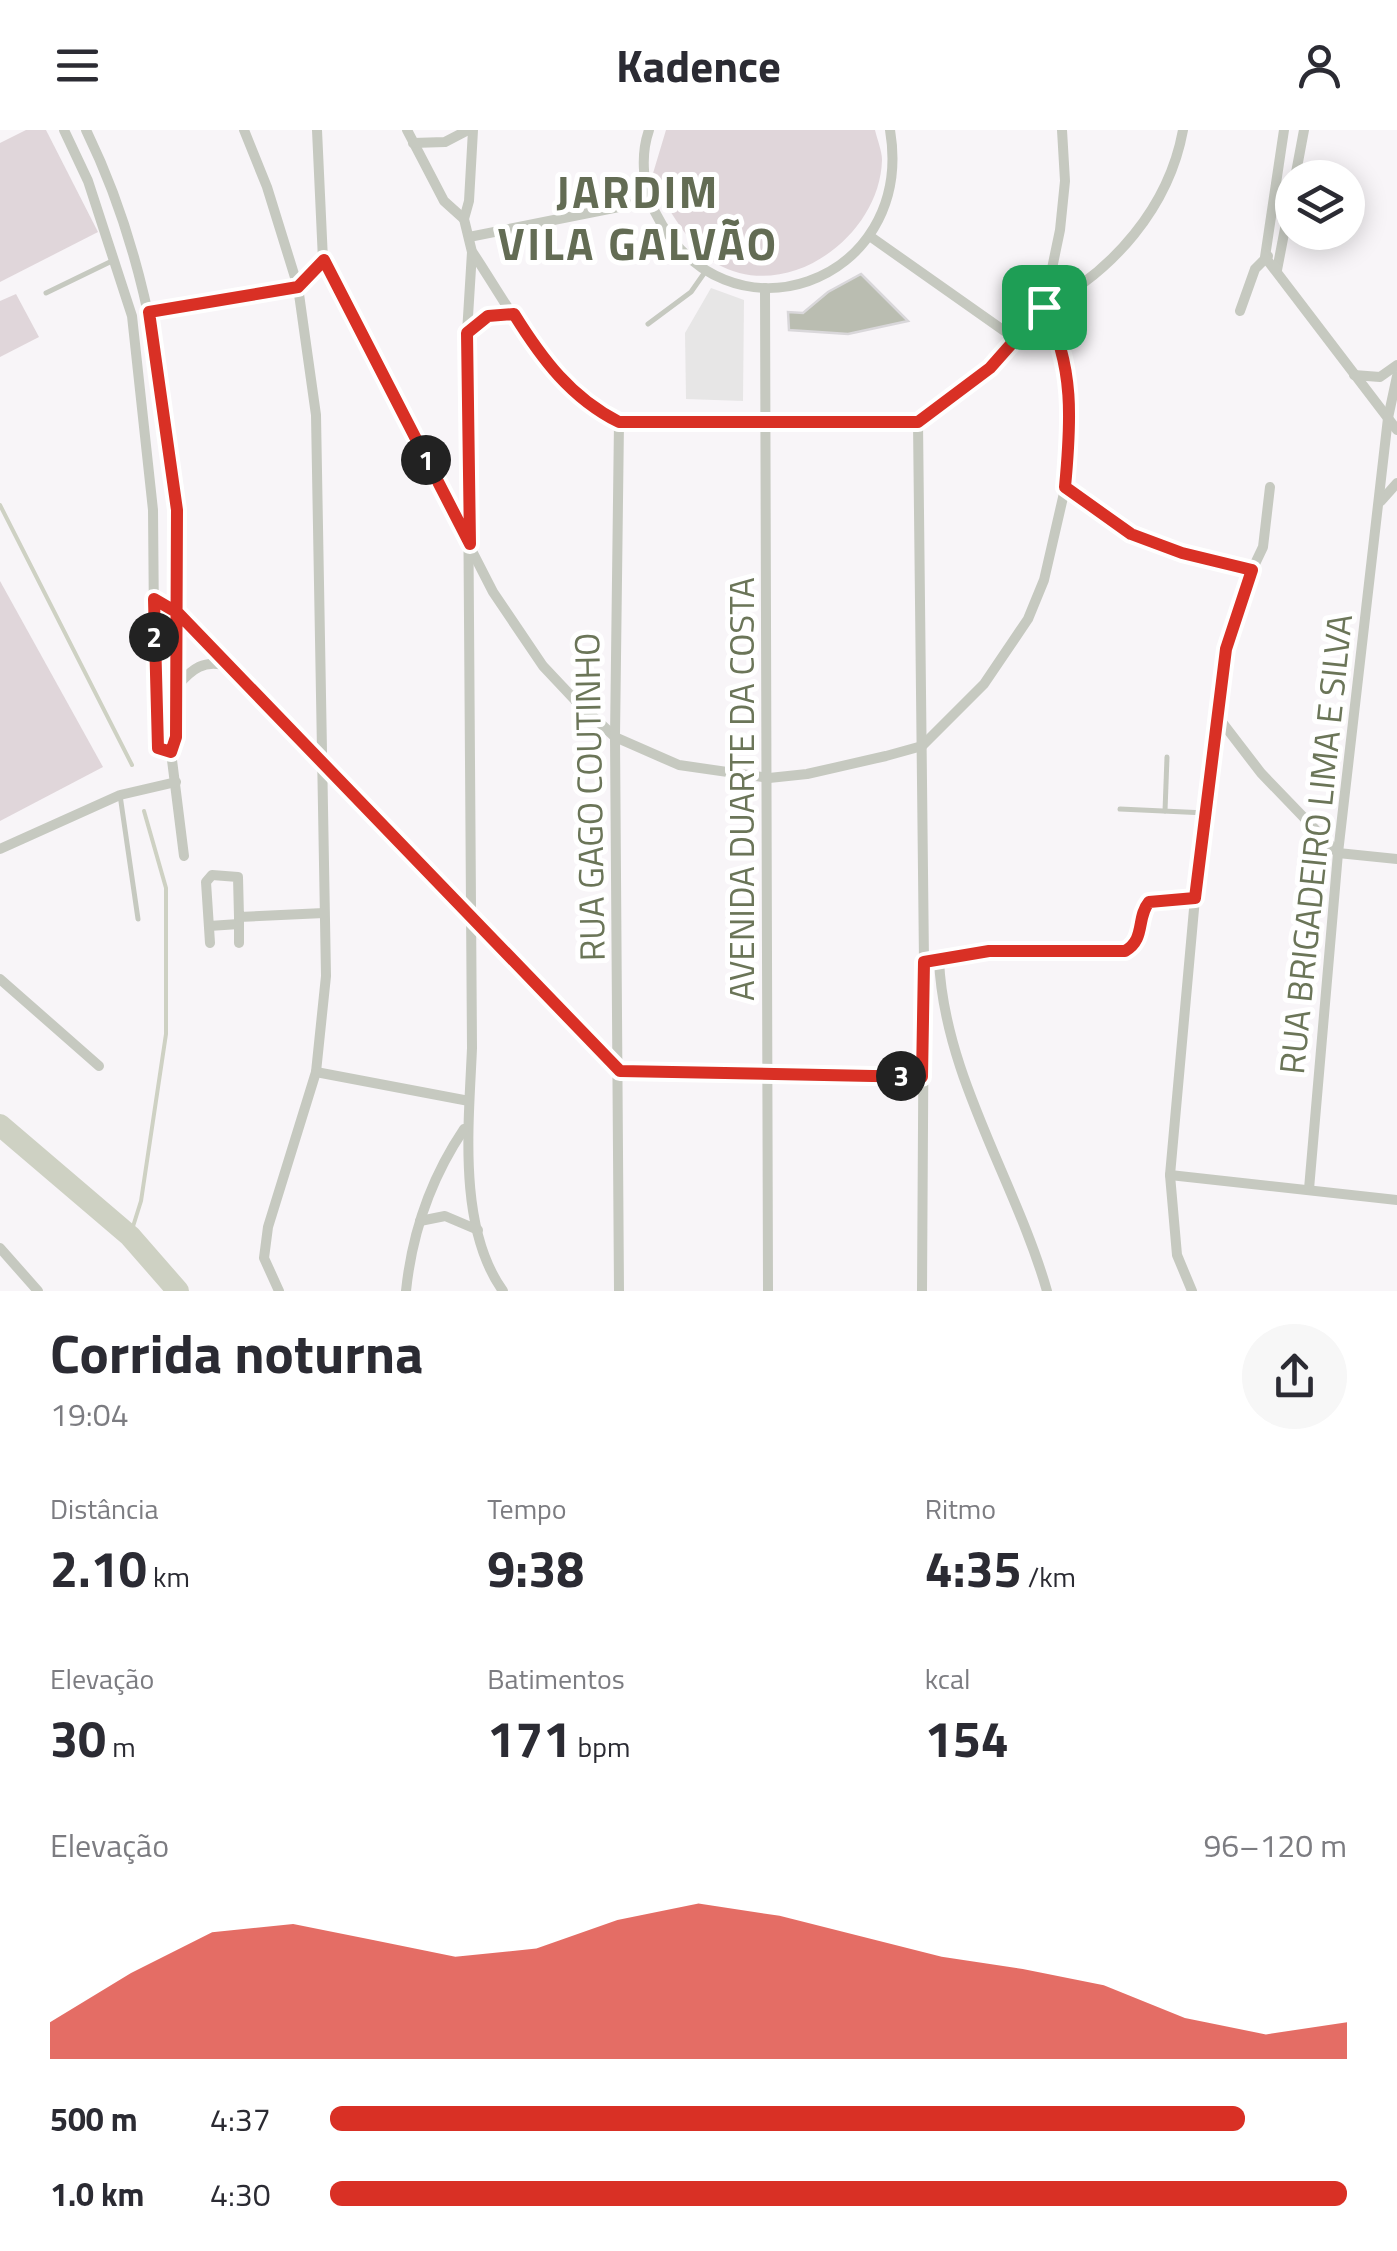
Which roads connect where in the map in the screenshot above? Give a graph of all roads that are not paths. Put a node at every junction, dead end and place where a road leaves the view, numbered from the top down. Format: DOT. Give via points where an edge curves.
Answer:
graph roads {
  1 [pos="64,130"];
  2 [pos="86,130"];
  3 [pos="244,130"];
  4 [pos="317,130"];
  5 [pos="407,130"];
  6 [pos="470,130"];
  7 [pos="648,130"];
  8 [pos="890,130"];
  9 [pos="1062,130"];
  10 [pos="1184,130"];
  11 [pos="1284,130"];
  12 [pos="1304,130"];
  13 [pos="413,142"];
  14 [pos="1298,160"];
  15 [pos="649,200"];
  16 [pos="464,219"];
  17 [pos="469,237"];
  18 [pos="871,237"];
  19 [pos="1281,250"];
  20 [pos="472,252"];
  21 [pos="1280,254"];
  22 [pos="1265,256"];
  23 [pos="114,260"];
  24 [pos="324,260"];
  25 [pos="1277,270"];
  26 [pos="705,272"];
  27 [pos="298,287"];
  28 [pos="765,288"];
  29 [pos="46,293"];
  30 [pos="1044,307"];
  31 [pos="1240,311"];
  32 [pos="149,312"];
  33 [pos="514,314"];
  34 [pos="648,324"];
  35 [pos="467,333"];
  36 [pos="1017,340"];
  37 [pos="1397,365"];
  38 [pos="1354,375"];
  39 [pos="1397,376"];
  40 [pos="1388,418"];
  41 [pos="619,422"];
  42 [pos="918,422"];
  43 [pos="769,423"];
  44 [pos="1397,430"];
  45 [pos="170,460"];
  46 [pos="148,463"];
  47 [pos="1397,482"];
  48 [pos="1065,487"];
  49 [pos="1270,487"];
  50 [pos="1378,506"];
  51 [pos="470,544"];
  52 [pos="1252,570"];
  53 [pos="154,599"];
  54 [pos="178,613"];
  55 [pos="230,667"];
  56 [pos="177,686"];
  57 [pos="1218,716"];
  58 [pos="614,736"];
  59 [pos="922,746"];
  60 [pos="171,752"];
  61 [pos="1167,758"];
  62 [pos="322,761"];
  63 [pos="769,778"];
  64 [pos="176,782"];
  65 [pos="120,795"];
  66 [pos="1120,809"];
  67 [pos="1164,812"];
  68 [pos="1206,813"];
  69 [pos="0,850"];
  70 [pos="1338,853"];
  71 [pos="184,856"];
  72 [pos="1397,859"];
  73 [pos="1195,898"];
  74 [pos="324,913"];
  75 [pos="472,917"];
  76 [pos="138,919"];
  77 [pos="239,921"];
  78 [pos="209,926"];
  79 [pos="210,943"];
  80 [pos="239,944"];
  81 [pos="939,960"];
  82 [pos="924,962"];
  83 [pos="0,980"];
  84 [pos="100,1066"];
  85 [pos="620,1071"];
  86 [pos="316,1072"];
  87 [pos="767,1073"];
  88 [pos="922,1077"];
  89 [pos="468,1102"];
  90 [pos="465,1128"];
  91 [pos="1170,1175"];
  92 [pos="1308,1189"];
  93 [pos="1397,1200"];
  94 [pos="420,1221"];
  95 [pos="478,1230"];
  96 [pos="0,1248"];
  97 [pos="38,1291"];
  98 [pos="279,1291"];
  99 [pos="406,1291"];
  100 [pos="502,1291"];
  101 [pos="619,1291"];
  102 [pos="768,1291"];
  103 [pos="922,1291"];
  104 [pos="1047,1291"];
  105 [pos="1192,1291"];
  1 -- 23 [label="street"];
  2 -- 32 [label="street" via="106,170"];
  3 -- 27 [label="street"];
  4 -- 24 [label="street"];
  5 -- 13 [label="street"];
  6 -- 13 [label="street" via="445,142"];
  6 -- 16 [label="street"];
  7 -- 15 [label="street"];
  8 -- 18 [label="street" via="895,161 889,201"];
  9 -- 30 [label="street" via="1062,214"];
  10 -- 30 [label="street" via="1164,188 1132,236 1082,285"];
  11 -- 22 [label="street"];
  12 -- 14 [label="street"];
  13 -- 16 [label="street" via="444,201"];
  15 -- 17 [label="street"];
  15 -- 26 [label="street" via="666,235"];
  16 -- 17 [label="street"];
  17 -- 20 [label="street"];
  18 -- 28 [label="street" via="842,265 805,283"];
  18 -- 36 [label="street"];
  19 -- 21 [label="street"];
  20 -- 33 [label="street"];
  20 -- 35 [label="street"];
  21 -- 22 [label="street"];
  21 -- 25 [label="street"];
  22 -- 25 [label="street"];
  22 -- 31 [label="street"];
  23 -- 29 [label="lane"];
  23 -- 46 [label="street" via="132,316"];
  24 -- 27 [label="street"];
  24 -- 51 [label="street"];
  25 -- 38 [label="street"];
  26 -- 28 [label="street"];
  26 -- 34 [label="lane" via="691,292"];
  27 -- 32 [label="street"];
  27 -- 62 [label="street" via="316,416"];
  28 -- 43 [label="street, AVENIDA DUARTE DA COSTA"];
  30 -- 36 [label="street"];
  30 -- 48 [label="street" via="1070,387"];
  32 -- 45 [label="street"];
  33 -- 35 [label="street" via="488,316"];
  33 -- 41 [label="street" via="580,400"];
  35 -- 51 [label="street"];
  36 -- 42 [label="street"];
  37 -- 38 [label="street" via="1380,377"];
  38 -- 40 [label="street"];
  39 -- 40 [label="street, RUA BRIGADEIRO LIMA E SILVA"];
  40 -- 44 [label="street"];
  40 -- 50 [label="street, RUA BRIGADEIRO LIMA E SILVA"];
  41 -- 43 [label="street"];
  41 -- 58 [label="street, RUA GAGO COUTINHO"];
  42 -- 43 [label="street"];
  42 -- 59 [label="street"];
  43 -- 63 [label="street, AVENIDA DUARTE DA COSTA"];
  45 -- 46 [label="street"];
  45 -- 54 [label="street"];
  46 -- 53 [label="street"];
  47 -- 50 [label="street"];
  48 -- 52 [label="lane" via="1131,534"];
  48 -- 59 [label="street" via="1028,619 984,684"];
  49 -- 52 [label="street" via="1270,516"];
  50 -- 70 [label="street, RUA BRIGADEIRO LIMA E SILVA"];
  51 -- 58 [label="street" via="514,628"];
  51 -- 75 [label="street"];
  52 -- 57 [label="street" via="1226,649"];
  53 -- 54 [label="street"];
  53 -- 60 [label="street" via="155,739 160,752"];
  54 -- 55 [label="street"];
  54 -- 56 [label="street"];
  55 -- 56 [label="street" via="208,662"];
  55 -- 62 [label="street"];
  56 -- 60 [label="street"];
  57 -- 68 [label="street"];
  57 -- 70 [label="street" via="1261,774"];
  58 -- 63 [label="street" via="679,765"];
  58 -- 85 [label="street, RUA GAGO COUTINHO"];
  59 -- 63 [label="street"];
  59 -- 82 [label="street"];
  60 -- 64 [label="street"];
  61 -- 67 [label="lane"];
  62 -- 74 [label="street"];
  62 -- 75 [label="street"];
  63 -- 87 [label="street, AVENIDA DUARTE DA COSTA"];
  64 -- 65 [label="street"];
  64 -- 71 [label="street"];
  65 -- 69 [label="street"];
  65 -- 76 [label="lane"];
  66 -- 67 [label="lane"];
  67 -- 68 [label="lane"];
  68 -- 73 [label="street"];
  70 -- 72 [label="street"];
  70 -- 92 [label="street, RUA BRIGADEIRO LIMA E SILVA"];
  73 -- 81 [label="street" via="1149,902 1140,936 1125,951 989,951"];
  73 -- 91 [label="street"];
  74 -- 77 [label="street"];
  74 -- 86 [label="street"];
  75 -- 85 [label="street"];
  75 -- 89 [label="street"];
  77 -- 78 [label="street"];
  77 -- 78 [label="street" via="238,877 212,875 206,882"];
  77 -- 80 [label="street"];
  78 -- 79 [label="street"];
  81 -- 82 [label="street"];
  81 -- 104 [label="street" via="956,1046"];
  82 -- 88 [label="street"];
  83 -- 84 [label="street"];
  85 -- 87 [label="street"];
  85 -- 101 [label="street, RUA GAGO COUTINHO"];
  86 -- 89 [label="street"];
  86 -- 98 [label="street" via="268,1227 264,1258"];
  87 -- 88 [label="street"];
  87 -- 102 [label="street, AVENIDA DUARTE DA COSTA"];
  88 -- 103 [label="street"];
  89 -- 90 [label="street"];
  90 -- 94 [label="street"];
  90 -- 95 [label="street"];
  91 -- 92 [label="street"];
  91 -- 105 [label="street" via="1177,1256"];
  92 -- 93 [label="street"];
  94 -- 95 [label="street" via="445,1216"];
  94 -- 99 [label="street"];
  95 -- 100 [label="street"];
  96 -- 97 [label="street"];
}
